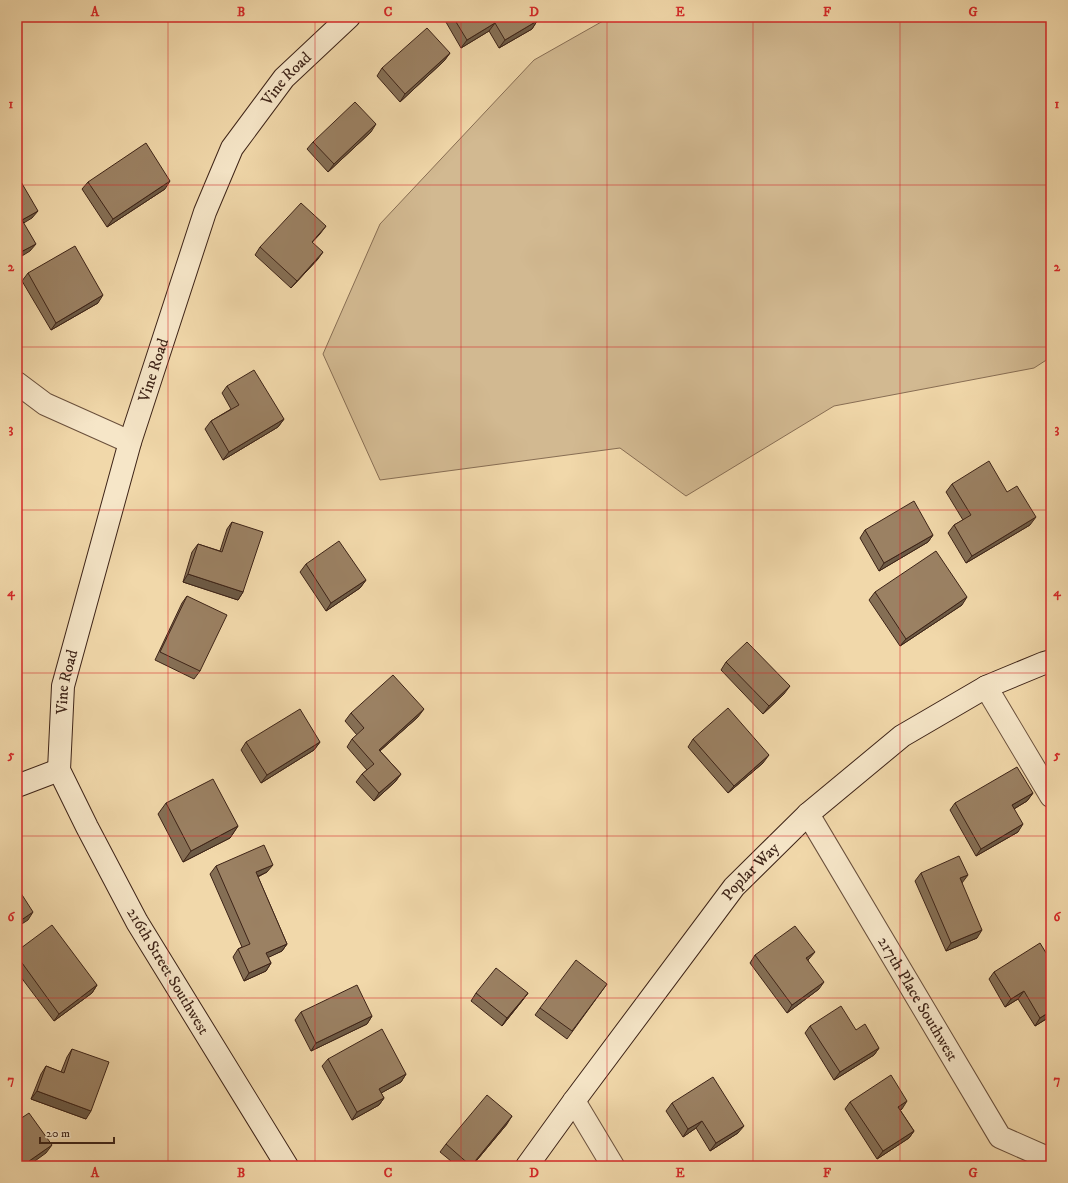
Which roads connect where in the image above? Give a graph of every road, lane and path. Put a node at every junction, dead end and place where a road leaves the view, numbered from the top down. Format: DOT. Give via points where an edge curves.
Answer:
graph roads {
  1 [pos="349,17"];
  2 [pos="17,383"];
  3 [pos="130,442"];
  4 [pos="1051,661"];
  5 [pos="986,687"];
  6 [pos="59,770"];
  7 [pos="17,786"];
  8 [pos="1051,796"];
  9 [pos="808,814"];
  10 [pos="574,1101"];
  11 [pos="1050,1159"];
  12 [pos="287,1166"];
  13 [pos="527,1166"];
  14 [pos="614,1166"];
  1 -- 3 [label="street, Vine Road" via="284,78 232,148 205,212"];
  2 -- 3 [label="street" via="45,404"];
  3 -- 6 [label="street, Vine Road" via="63,686"];
  4 -- 5 [label="street, Poplar Way"];
  5 -- 8 [label="street"];
  5 -- 9 [label="street, Poplar Way" via="902,736"];
  6 -- 7 [label="street"];
  6 -- 12 [label="street, 216th Street Southwest" via="137,922"];
  9 -- 10 [label="street, Poplar Way" via="734,887"];
  9 -- 11 [label="street, 217th Place Southwest" via="1000,1137"];
  10 -- 13 [label="street, Poplar Way"];
  10 -- 14 [label="street"];
}
